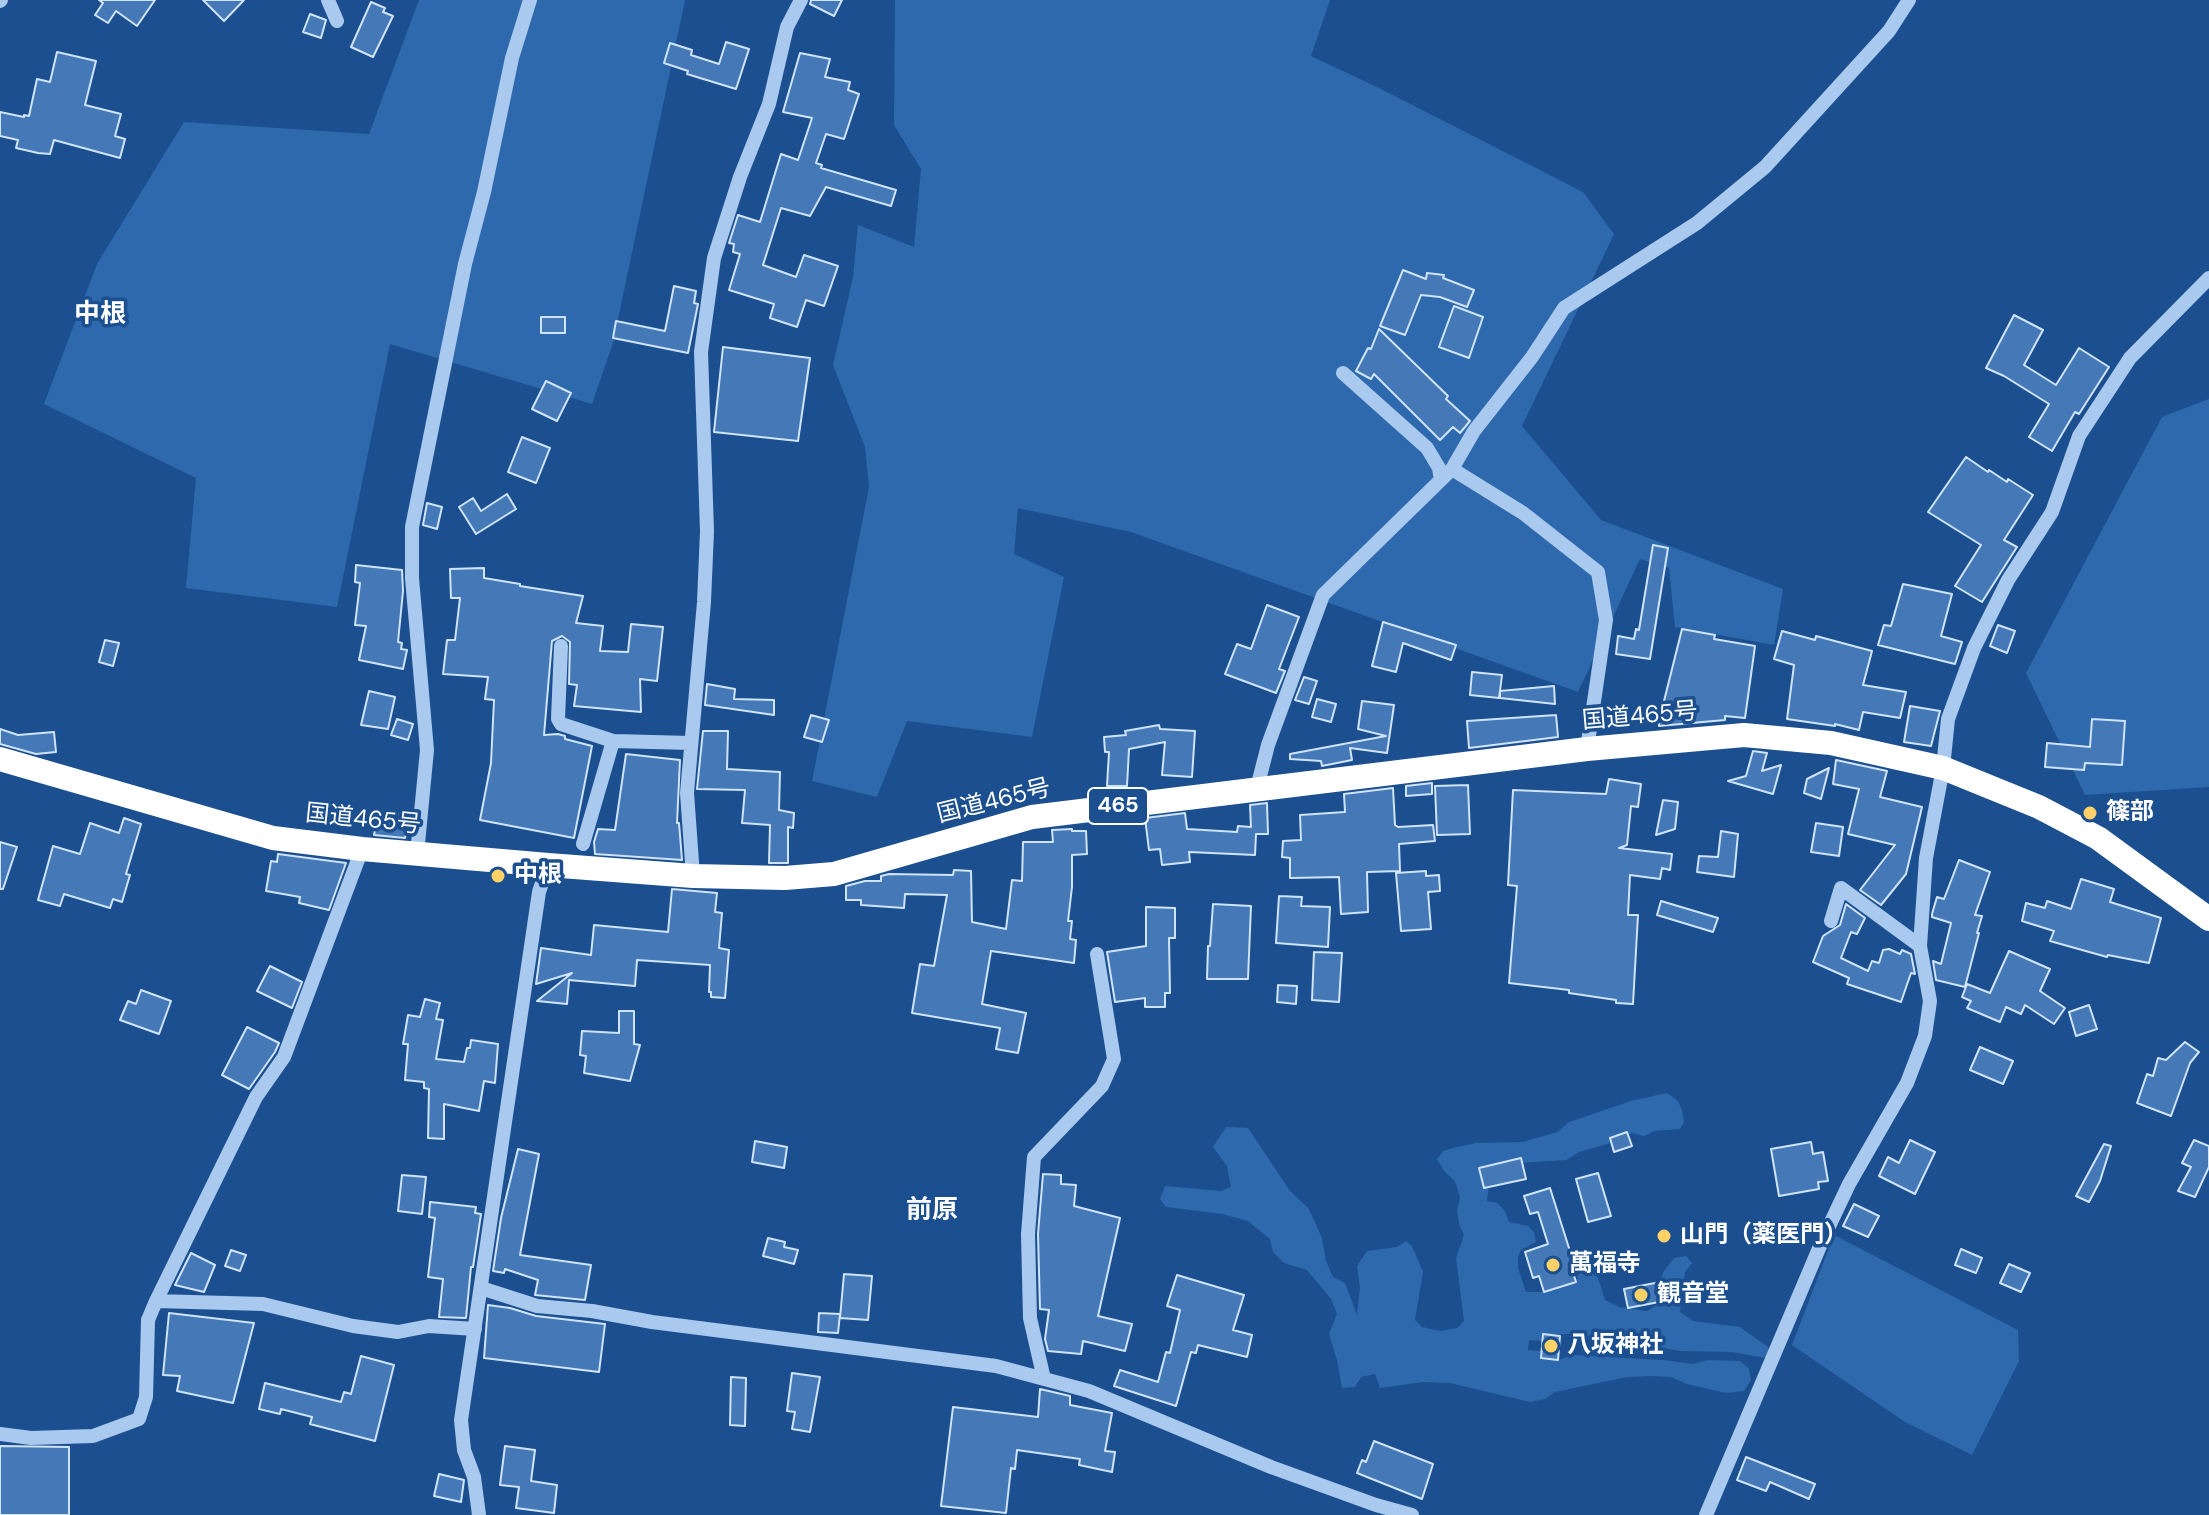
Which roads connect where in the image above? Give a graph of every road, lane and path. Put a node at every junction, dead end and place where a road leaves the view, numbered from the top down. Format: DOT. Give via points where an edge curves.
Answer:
graph roads {
  1 [pos="328,0"];
  2 [pos="530,0"];
  3 [pos="801,0"];
  4 [pos="1909,0"];
  5 [pos="337,21"];
  6 [pos="2209,278"];
  7 [pos="1343,373"];
  8 [pos="1452,469"];
  9 [pos="1441,480"];
  10 [pos="561,646"];
  11 [pos="613,741"];
  12 [pos="691,743"];
  13 [pos="1587,749"];
  14 [pos="0,759"];
  15 [pos="1943,768"];
  16 [pos="1257,788"];
  17 [pos="583,844"];
  18 [pos="362,849"];
  19 [pos="417,854"];
  20 [pos="548,865"];
  21 [pos="693,876"];
  22 [pos="2209,919"];
  23 [pos="1831,921"];
  24 [pos="1920,946"];
  25 [pos="1097,954"];
  26 [pos="481,1288"];
  27 [pos="156,1301"];
  28 [pos="475,1329"];
  29 [pos="1044,1379"];
  30 [pos="0,1434"];
  31 [pos="479,1515"];
  32 [pos="1412,1515"];
  33 [pos="1706,1515"];
  1 -- 5 [label="street"];
  2 -- 19 [label="street" via="465,264 412,527 427,750"];
  3 -- 12 [label="street" via="787,27 769,104 714,258 701,352 707,531"];
  4 -- 8 [label="street" via="1889,31 1765,167 1697,223 1564,308"];
  6 -- 15 [label="street" via="2130,358 2079,436 2052,512 2008,580 1974,648 1948,719"];
  7 -- 9 [label="street" via="1427,448"];
  8 -- 9 [label="street"];
  8 -- 13 [label="street" via="1523,513 1598,572 1606,620"];
  9 -- 16 [label="street" via="1323,595"];
  10 -- 11 [label="street" via="558,719"];
  11 -- 12 [label="street"];
  11 -- 17 [label="street"];
  12 -- 21 [label="street" via="687,793"];
  13 -- 15 [label="highway, 国道465号 / 465" via="1744,735 1831,743"];
  13 -- 16 [label="highway, 国道465号 / 465"];
  14 -- 18 [label="highway, 国道465号 / 465" via="273,838"];
  15 -- 22 [label="highway, 国道465号 / 465" via="2098,838"];
  15 -- 24 [label="street" via="1926,858"];
  16 -- 21 [label="highway, 国道465号 / 465" via="1032,817 834,874"];
  18 -- 19 [label="highway, 国道465号 / 465"];
  18 -- 27 [label="street" via="284,1057 256,1097"];
  19 -- 20 [label="highway, 国道465号 / 465"];
  20 -- 21 [label="highway, 国道465号 / 465"];
  20 -- 26 [label="street" via="539,892"];
  23 -- 24 [label="street" via="1841,888"];
  24 -- 33 [label="street" via="1930,1001 1925,1036 1907,1083 1828,1228"];
  25 -- 29 [label="street" via="1114,1059 1102,1086 1034,1157 1028,1234 1030,1318"];
  26 -- 28 [label="street"];
  26 -- 29 [label="street" via="537,1306 996,1366"];
  27 -- 28 [label="street" via="263,1304 398,1332 429,1326"];
  27 -- 30 [label="street" via="148,1320 146,1397 139,1419 93,1436"];
  28 -- 31 [label="street" via="461,1420"];
  29 -- 32 [label="street" via="1089,1391 1271,1467"];
}
